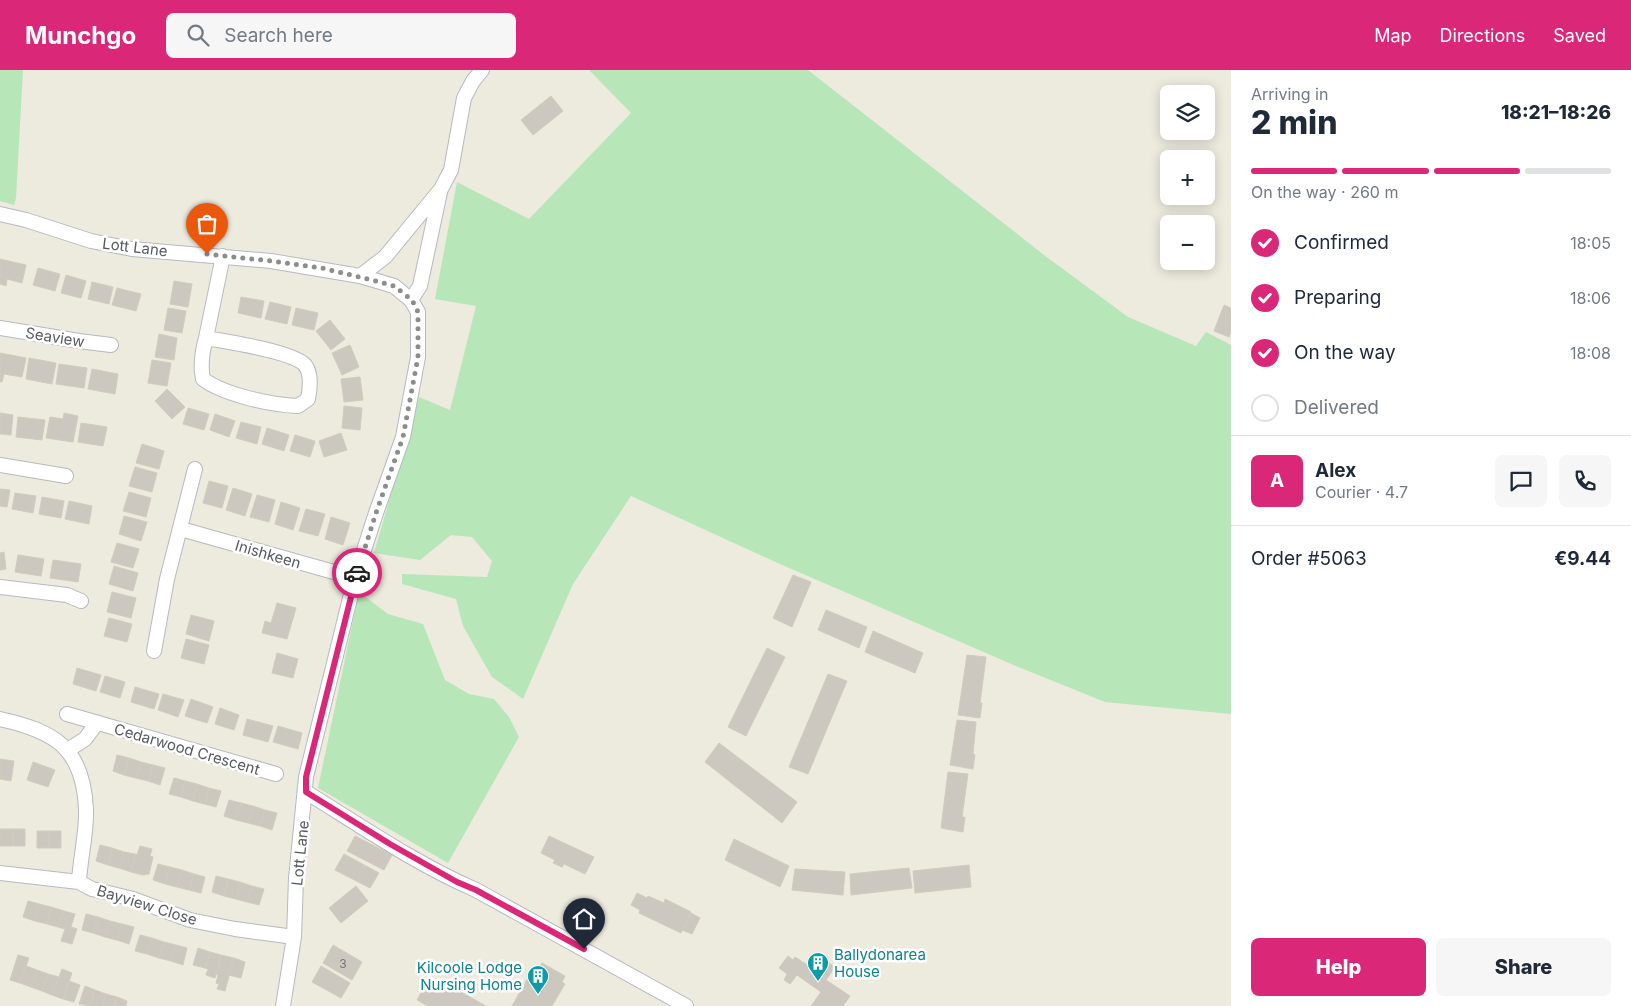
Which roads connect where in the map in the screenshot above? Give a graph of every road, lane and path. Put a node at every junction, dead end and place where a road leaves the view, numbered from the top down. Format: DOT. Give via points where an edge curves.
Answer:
graph roads {
  1 [pos="482,70"];
  2 [pos="441,189"];
  3 [pos="0,214"];
  4 [pos="223,256"];
  5 [pos="360,276"];
  6 [pos="412,300"];
  7 [pos="0,328"];
  8 [pos="206,338"];
  9 [pos="111,345"];
  10 [pos="0,465"];
  11 [pos="194,469"];
  12 [pos="66,476"];
  13 [pos="181,529"];
  14 [pos="355,578"];
  15 [pos="0,587"];
  16 [pos="81,601"];
  17 [pos="154,651"];
  18 [pos="67,714"];
  19 [pos="0,718"];
  20 [pos="96,724"];
  21 [pos="68,750"];
  22 [pos="276,774"];
  23 [pos="306,792"];
  24 [pos="0,873"];
  25 [pos="79,882"];
  26 [pos="294,937"];
  27 [pos="283,1006"];
  28 [pos="686,1006"];
  1 -- 2 [label="street" via="464,98 450,170"];
  2 -- 5 [label="street" via="385,256"];
  2 -- 6 [label="street" via="420,286"];
  3 -- 4 [label="street, Lott Lane" via="91,241 132,249"];
  4 -- 5 [label="street, Lott Lane"];
  4 -- 8 [label="street"];
  5 -- 6 [label="street, Lott Lane" via="394,286"];
  6 -- 14 [label="street, Lott Lane" via="418,312 418,357 403,437"];
  7 -- 9 [label="street, Seaview"];
  8 -- 8 [label="street" via="200,368 203,379 210,385 283,406 298,406 308,399 310,378 306,366 297,359"];
  10 -- 12 [label="street"];
  11 -- 13 [label="street"];
  13 -- 14 [label="street, Inishkeen"];
  13 -- 17 [label="street" via="167,579"];
  14 -- 23 [label="street, Lott Lane" via="306,777"];
  15 -- 16 [label="street" via="67,595"];
  18 -- 20 [label="street, Cedarwood Crescent"];
  19 -- 21 [label="street" via="51,736"];
  20 -- 21 [label="street, Cedarwood Crescent" via="85,739"];
  20 -- 22 [label="street, Cedarwood Crescent"];
  21 -- 25 [label="street" via="78,768 86,810"];
  23 -- 26 [label="street, Lott Lane" via="296,878"];
  23 -- 28 [label="street" via="457,882"];
  24 -- 25 [label="street, Bayview Close"];
  25 -- 26 [label="street, Bayview Close" via="190,920"];
  26 -- 27 [label="street, Lott Lane"];
}
